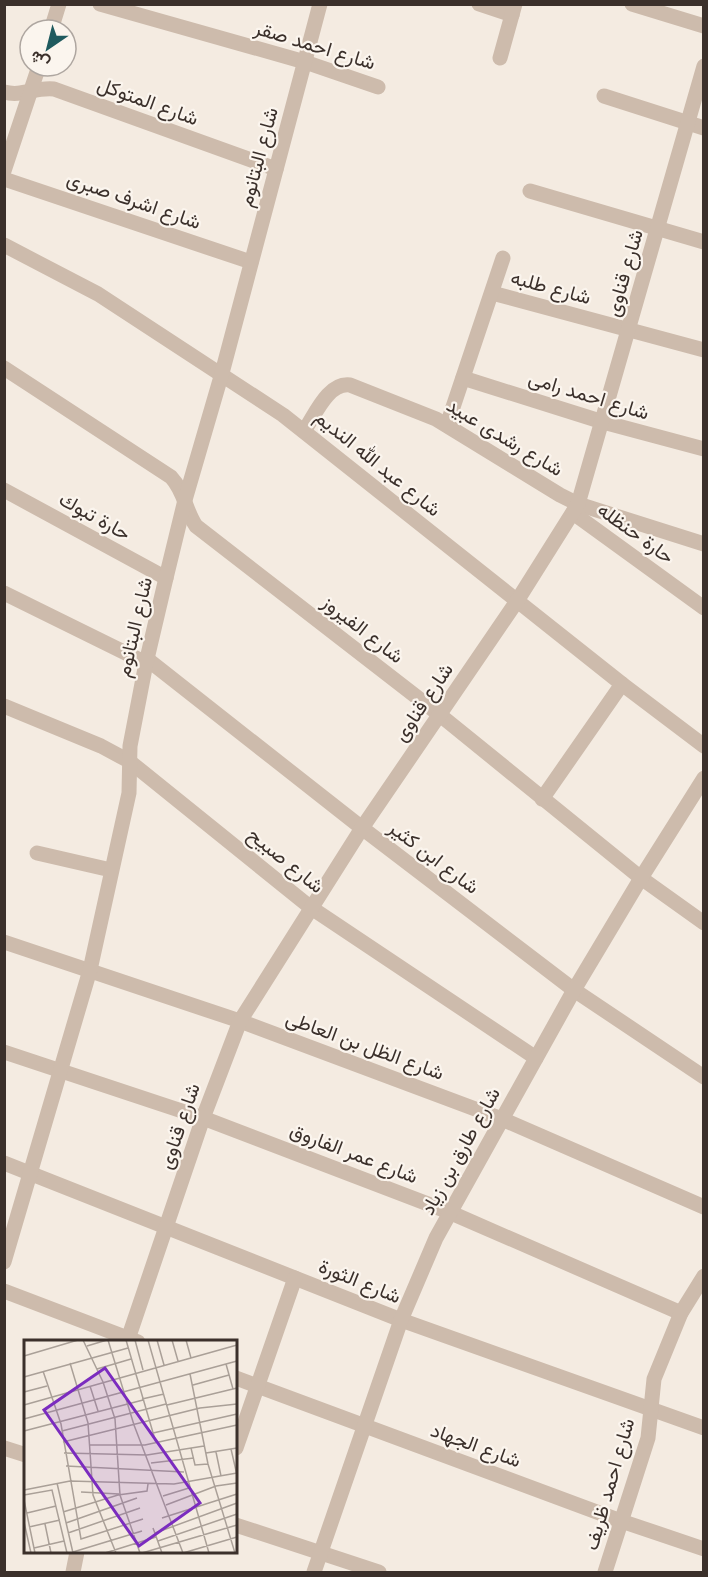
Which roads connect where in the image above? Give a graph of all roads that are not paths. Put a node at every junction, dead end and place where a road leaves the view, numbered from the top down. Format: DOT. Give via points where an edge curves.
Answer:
graph roads {
  1 [pos="100,4"];
  2 [pos="320,4"];
  3 [pos="479,4"];
  4 [pos="632,4"];
  5 [pos="514,10"];
  6 [pos="704,26"];
  7 [pos="500,58"];
  8 [pos="305,62"];
  9 [pos="704,66"];
  10 [pos="36,78"];
  11 [pos="378,87"];
  12 [pos="32,90"];
  13 [pos="4,92"];
  14 [pos="604,96"];
  15 [pos="696,126"];
  16 [pos="276,169"];
  17 [pos="4,171"];
  18 [pos="4,179"];
  19 [pos="530,191"];
  20 [pos="658,229"];
  21 [pos="704,242"];
  22 [pos="4,245"];
  23 [pos="503,258"];
  24 [pos="251,261"];
  25 [pos="492,293"];
  26 [pos="630,330"];
  27 [pos="704,350"];
  28 [pos="4,368"];
  29 [pos="222,373"];
  30 [pos="463,378"];
  31 [pos="603,422"];
  32 [pos="447,424"];
  33 [pos="304,430"];
  34 [pos="704,449"];
  35 [pos="4,490"];
  36 [pos="186,500"];
  37 [pos="576,509"];
  38 [pos="704,543"];
  39 [pos="166,578"];
  40 [pos="4,594"];
  41 [pos="517,601"];
  42 [pos="704,608"];
  43 [pos="147,661"];
  44 [pos="622,684"];
  45 [pos="6,712"];
  46 [pos="440,715"];
  47 [pos="704,746"];
  48 [pos="129,761"];
  49 [pos="704,778"];
  50 [pos="542,799"];
  51 [pos="362,828"];
  52 [pos="37,854"];
  53 [pos="111,870"];
  54 [pos="641,878"];
  55 [pos="310,907"];
  56 [pos="704,923"];
  57 [pos="4,942"];
  58 [pos="90,970"];
  59 [pos="574,990"];
  60 [pos="240,1021"];
  61 [pos="4,1052"];
  62 [pos="536,1058"];
  63 [pos="60,1071"];
  64 [pos="704,1077"];
  65 [pos="203,1118"];
  66 [pos="502,1119"];
  67 [pos="4,1162"];
  68 [pos="31,1173"];
  69 [pos="704,1208"];
  70 [pos="449,1212"];
  71 [pos="167,1226"];
  72 [pos="4,1262"];
  73 [pos="704,1276"];
  74 [pos="295,1278"];
  75 [pos="4,1291"];
  76 [pos="681,1313"];
  77 [pos="401,1320"];
  78 [pos="131,1340"];
  79 [pos="237,1378"];
  80 [pos="257,1386"];
  81 [pos="651,1410"];
  82 [pos="363,1426"];
  83 [pos="704,1428"];
  84 [pos="237,1445"];
  85 [pos="4,1448"];
  86 [pos="24,1454"];
  87 [pos="621,1521"];
  88 [pos="237,1525"];
  89 [pos="704,1549"];
  90 [pos="77,1553"];
  91 [pos="319,1554"];
  92 [pos="74,1572"];
  93 [pos="314,1572"];
  94 [pos="379,1572"];
  95 [pos="605,1572"];
  1 -- 8 [label="street, شارع احمد صقر"];
  2 -- 8 [label="street, شارع البتانوم"];
  3 -- 5 [label="street"];
  4 -- 6 [label="street"];
  5 -- 7 [label="street"];
  8 -- 11 [label="street, شارع احمد صقر"];
  8 -- 16 [label="street, شارع البتانوم"];
  9 -- 15 [label="street, شارع قناوى"];
  10 -- 12 [label="street"];
  12 -- 13 [label="street, شارع المتوكل"];
  12 -- 16 [label="street, شارع المتوكل" via="54,89"];
  12 -- 17 [label="street"];
  14 -- 15 [label="street"];
  15 -- 20 [label="street, شارع قناوى"];
  16 -- 24 [label="street, شارع البتانوم"];
  18 -- 24 [label="street, شارع اشرف صبرى"];
  19 -- 20 [label="street"];
  20 -- 21 [label="street"];
  20 -- 26 [label="street, شارع قناوى"];
  22 -- 29 [label="street, شارع عبد الله النديم" via="98,294"];
  23 -- 25 [label="street"];
  24 -- 29 [label="street, شارع البتانوم"];
  25 -- 26 [label="street, شارع طلبه"];
  25 -- 30 [label="street"];
  26 -- 27 [label="street, شارع طلبه"];
  26 -- 31 [label="street, شارع قناوى"];
  28 -- 36 [label="street, شارع الفيروز" via="171,477"];
  29 -- 33 [label="street, شارع عبد الله النديم"];
  29 -- 36 [label="street, شارع البتانوم"];
  30 -- 31 [label="street, شارع احمد رامى"];
  30 -- 32 [label="street"];
  31 -- 34 [label="street, شارع احمد رامى"];
  31 -- 37 [label="street, شارع قناوى"];
  32 -- 33 [label="street, شارع رشدى عبيد" via="343,384 331,391"];
  32 -- 37 [label="street, شارع رشدى عبيد"];
  33 -- 41 [label="street, شارع عبد الله النديم"];
  35 -- 39 [label="street, حارة تبوك"];
  36 -- 39 [label="street, شارع البتانوم"];
  36 -- 46 [label="street, شارع الفيروز" via="196,526"];
  37 -- 38 [label="street, شارع رشدى عبيد"];
  37 -- 41 [label="street, شارع قناوى"];
  37 -- 42 [label="street, حارة حنظله"];
  39 -- 43 [label="street, شارع البتانوم"];
  40 -- 43 [label="street, شارع ابن كثير"];
  41 -- 44 [label="street, شارع عبد الله النديم"];
  41 -- 46 [label="street, شارع قناوى"];
  43 -- 48 [label="street, شارع البتانوم"];
  43 -- 51 [label="street, شارع ابن كثير"];
  44 -- 47 [label="street, شارع عبد الله النديم"];
  44 -- 50 [label="street"];
  45 -- 48 [label="street, شارع صبيح" via="101,746"];
  46 -- 50 [label="street, شارع الفيروز"];
  46 -- 51 [label="street, شارع قناوى"];
  48 -- 53 [label="street, شارع البتانوم" via="129,793"];
  48 -- 55 [label="street, شارع صبيح"];
  49 -- 54 [label="street, شارع طارق بن زياد"];
  50 -- 54 [label="street, شارع الفيروز"];
  51 -- 55 [label="street, شارع قناوى"];
  51 -- 59 [label="street, شارع ابن كثير"];
  52 -- 53 [label="street"];
  53 -- 58 [label="street, شارع البتانوم"];
  54 -- 56 [label="street, شارع الفيروز"];
  54 -- 59 [label="street, شارع طارق بن زياد"];
  55 -- 60 [label="street, شارع قناوى"];
  55 -- 62 [label="street, شارع صبيح"];
  57 -- 58 [label="street, شارع الظل بن العاطى"];
  58 -- 60 [label="street, شارع الظل بن العاطى"];
  58 -- 63 [label="street, شارع البتانوم"];
  59 -- 62 [label="street, شارع طارق بن زياد"];
  59 -- 64 [label="street, شارع ابن كثير"];
  60 -- 65 [label="street, شارع قناوى"];
  60 -- 66 [label="street, شارع الظل بن العاطى"];
  61 -- 63 [label="street, شارع عمر الفاروق"];
  62 -- 66 [label="street, شارع طارق بن زياد"];
  63 -- 65 [label="street, شارع عمر الفاروق"];
  63 -- 68 [label="street, شارع البتانوم"];
  65 -- 70 [label="street, شارع عمر الفاروق"];
  65 -- 71 [label="street, شارع قناوى"];
  66 -- 69 [label="street, شارع الظل بن العاطى"];
  66 -- 70 [label="street, شارع طارق بن زياد"];
  67 -- 68 [label="street, شارع الثورة"];
  68 -- 71 [label="street, شارع الثورة"];
  68 -- 72 [label="street, شارع البتانوم"];
  70 -- 76 [label="street, شارع عمر الفاروق"];
  70 -- 77 [label="street, شارع طارق بن زياد"];
  71 -- 74 [label="street, شارع الثورة"];
  71 -- 78 [label="street, شارع قناوى"];
  73 -- 76 [label="street, شارع احمد ظريف"];
  74 -- 77 [label="street, شارع الثورة"];
  74 -- 80 [label="street"];
  75 -- 78 [label="street"];
  76 -- 81 [label="street, شارع احمد ظريف" via="654,1379"];
  77 -- 81 [label="street, شارع الثورة"];
  77 -- 82 [label="street, شارع طارق بن زياد"];
  79 -- 80 [label="street, شارع الجهاد"];
  80 -- 82 [label="street, شارع الجهاد"];
  80 -- 84 [label="street"];
  81 -- 83 [label="street, شارع الثورة"];
  81 -- 87 [label="street, شارع احمد ظريف" via="648,1438"];
  82 -- 87 [label="street, شارع الجهاد"];
  82 -- 91 [label="street, شارع طارق بن زياد"];
  85 -- 86 [label="street"];
  87 -- 89 [label="street, شارع الجهاد"];
  87 -- 95 [label="street, شارع احمد ظريف"];
  88 -- 91 [label="street"];
  90 -- 92 [label="street"];
  91 -- 93 [label="street, شارع طارق بن زياد"];
  91 -- 94 [label="street"];
}
